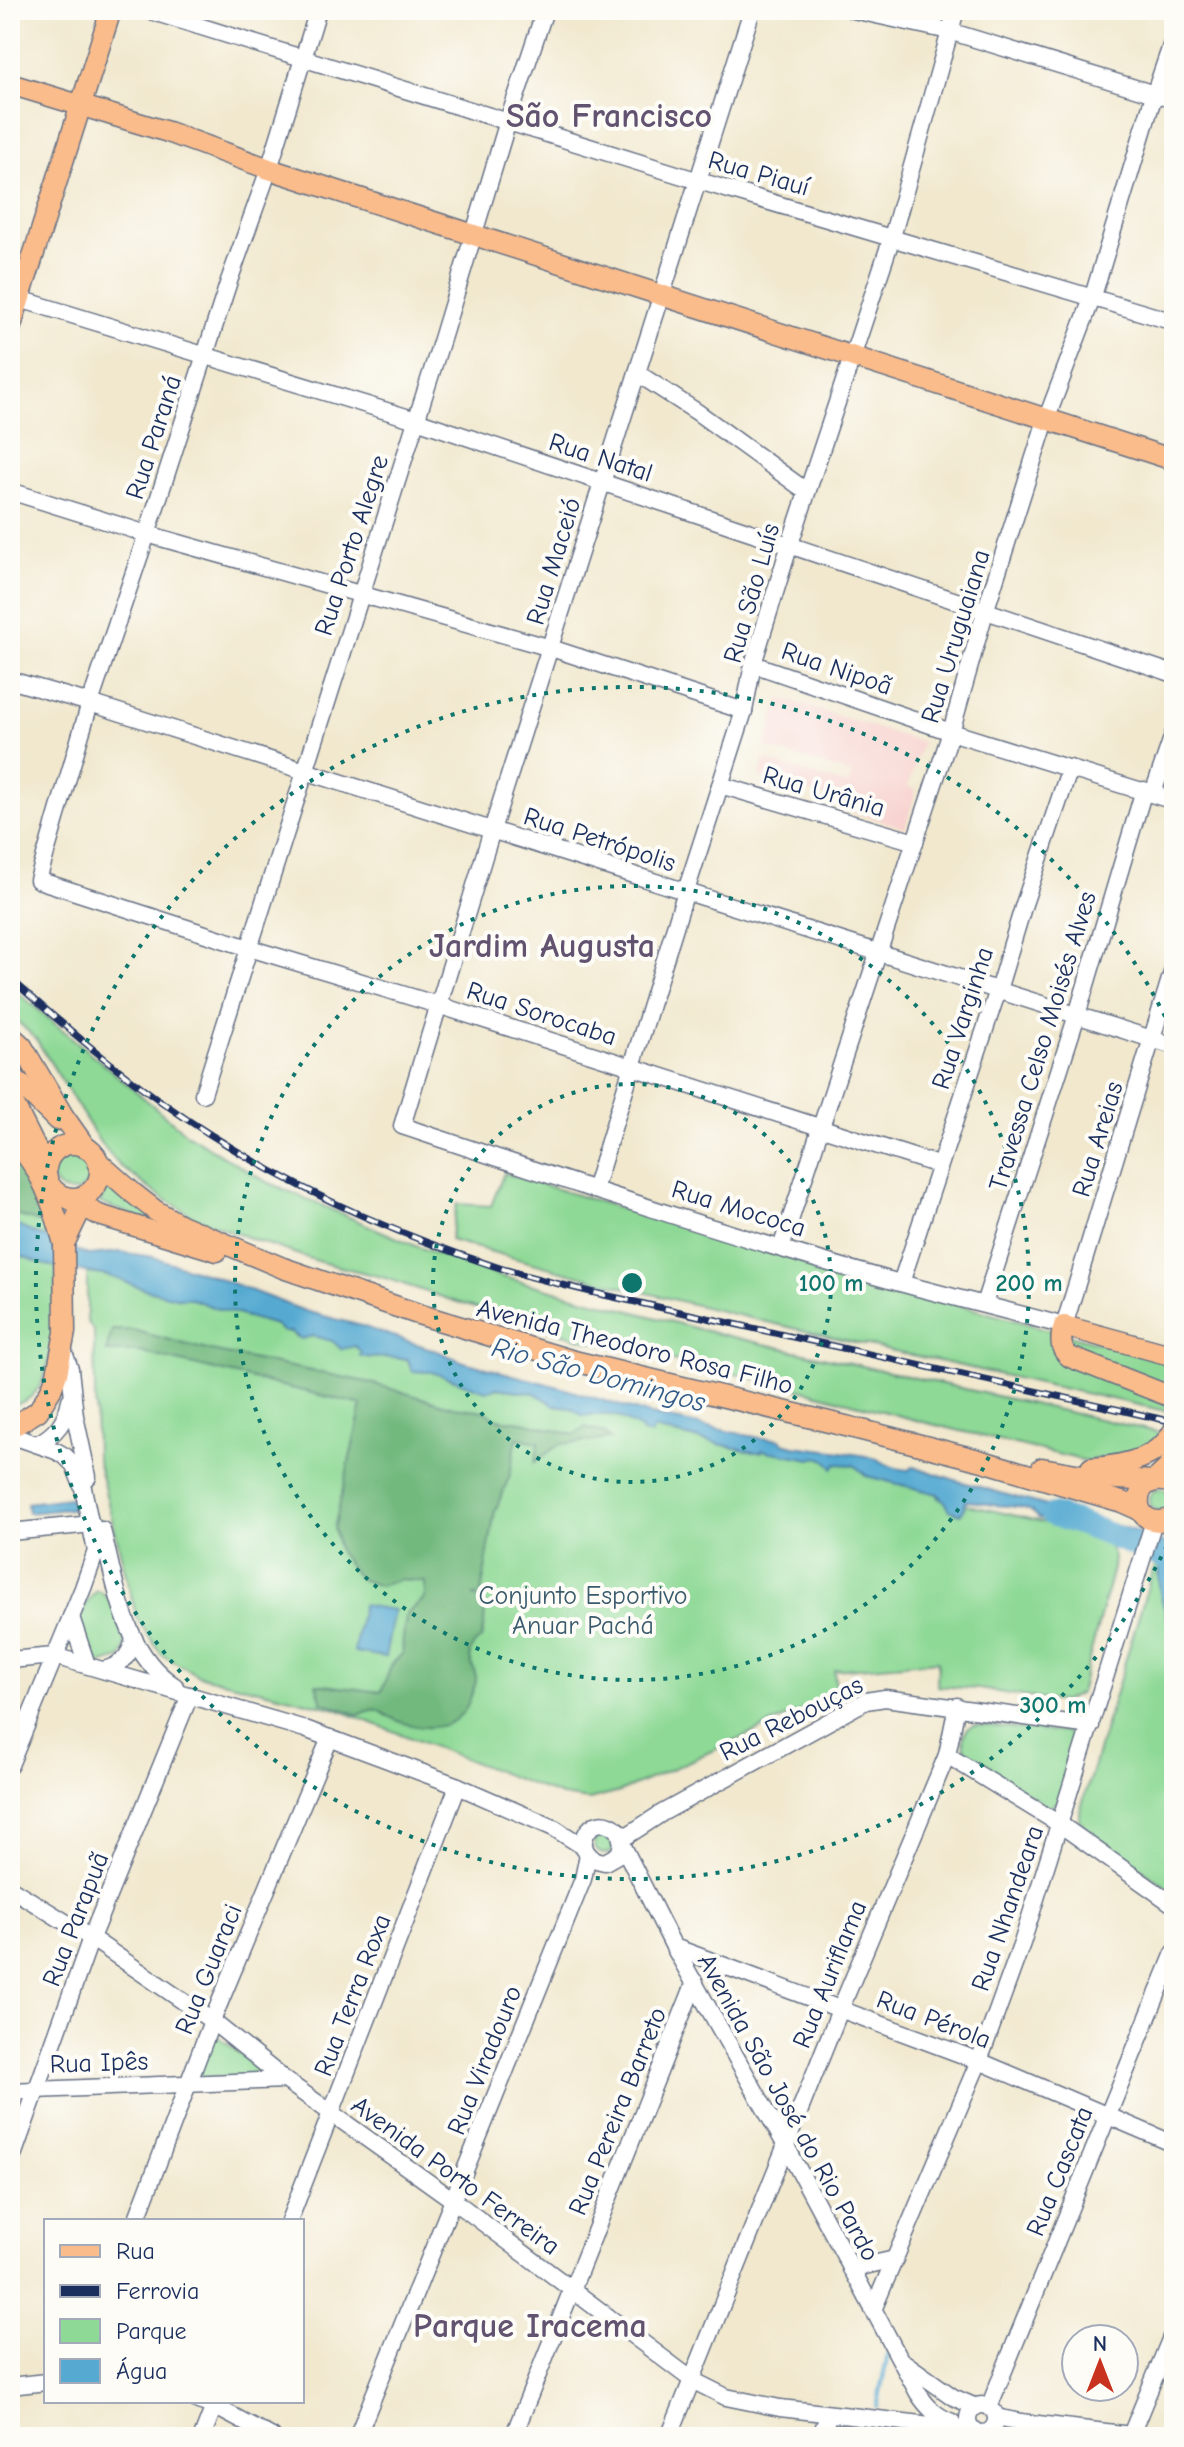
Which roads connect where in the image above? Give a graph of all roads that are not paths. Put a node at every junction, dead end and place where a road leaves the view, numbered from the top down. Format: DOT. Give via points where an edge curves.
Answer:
graph roads {
  1 [pos="111,10"];
  2 [pos="147,10"];
  3 [pos="318,10"];
  4 [pos="545,10"];
  5 [pos="752,10"];
  6 [pos="853,10"];
  7 [pos="956,10"];
  8 [pos="949,31"];
  9 [pos="1174,37"];
  10 [pos="303,59"];
  11 [pos="10,84"];
  12 [pos="1154,95"];
  13 [pos="1174,100"];
  14 [pos="80,106"];
  15 [pos="508,121"];
  16 [pos="269,169"];
  17 [pos="699,181"];
  18 [pos="473,236"];
  19 [pos="892,237"];
  20 [pos="662,296"];
  21 [pos="1093,296"];
  22 [pos="15,297"];
  23 [pos="1174,322"];
  24 [pos="10,329"];
  25 [pos="204,357"];
  26 [pos="852,358"];
  27 [pos="637,373"];
  28 [pos="416,420"];
  29 [pos="1046,420"];
  30 [pos="1174,460"];
  31 [pos="603,484"];
  32 [pos="10,491"];
  33 [pos="806,491"];
  34 [pos="147,534"];
  35 [pos="790,544"];
  36 [pos="359,595"];
  37 [pos="985,612"];
  38 [pos="551,648"];
  39 [pos="753,664"];
  40 [pos="1174,674"];
  41 [pos="10,680"];
  42 [pos="90,703"];
  43 [pos="744,711"];
  44 [pos="951,732"];
  45 [pos="1174,732"];
  46 [pos="1070,768"];
  47 [pos="306,771"];
  48 [pos="720,785"];
  49 [pos="1148,792"];
  50 [pos="1174,801"];
  51 [pos="492,830"];
  52 [pos="915,842"];
  53 [pos="38,880"];
  54 [pos="686,891"];
  55 [pos="249,948"];
  56 [pos="878,954"];
  57 [pos="1174,966"];
  58 [pos="998,990"];
  59 [pos="438,1005"];
  60 [pos="1077,1015"];
  61 [pos="10,1035"];
  62 [pos="1152,1039"];
  63 [pos="1174,1046"];
  64 [pos="632,1067"];
  65 [pos="10,1074"];
  66 [pos="203,1094"];
  67 [pos="10,1097"];
  68 [pos="402,1126"];
  69 [pos="10,1127"];
  70 [pos="822,1128"];
  71 [pos="20,1136"];
  72 [pos="82,1150"];
  73 [pos="938,1165"];
  74 [pos="45,1167"];
  75 [pos="594,1190"];
  76 [pos="79,1199"];
  77 [pos="64,1244"];
  78 [pos="781,1248"];
  79 [pos="283,1268"];
  80 [pos="901,1283"];
  81 [pos="984,1304"];
  82 [pos="1064,1326"];
  83 [pos="64,1340"];
  84 [pos="1174,1356"];
  85 [pos="1148,1389"];
  86 [pos="71,1390"];
  87 [pos="1174,1398"];
  88 [pos="1174,1411"];
  89 [pos="10,1426"];
  90 [pos="1174,1430"];
  91 [pos="10,1435"];
  92 [pos="37,1444"];
  93 [pos="979,1460"];
  94 [pos="1174,1461"];
  95 [pos="1047,1468"];
  96 [pos="1164,1483"];
  97 [pos="1154,1521"];
  98 [pos="92,1524"];
  99 [pos="10,1532"];
  100 [pos="83,1588"];
  101 [pos="119,1596"];
  102 [pos="71,1617"];
  103 [pos="134,1639"];
  104 [pos="54,1656"];
  105 [pos="10,1660"];
  106 [pos="95,1667"];
  107 [pos="190,1695"];
  108 [pos="957,1706"];
  109 [pos="1091,1726"];
  110 [pos="330,1738"];
  111 [pos="947,1755"];
  112 [pos="10,1765"];
  113 [pos="458,1786"];
  114 [pos="1061,1825"];
  115 [pos="603,1845"];
  116 [pos="10,1888"];
  117 [pos="1174,1905"];
  118 [pos="91,1938"];
  119 [pos="674,1947"];
  120 [pos="1174,1953"];
  121 [pos="695,1982"];
  122 [pos="840,2010"];
  123 [pos="212,2021"];
  124 [pos="979,2061"];
  125 [pos="285,2080"];
  126 [pos="188,2083"];
  127 [pos="38,2088"];
  128 [pos="10,2091"];
  129 [pos="332,2115"];
  130 [pos="1107,2116"];
  131 [pos="1174,2144"];
  132 [pos="786,2146"];
  133 [pos="10,2164"];
  134 [pos="453,2200"];
  135 [pos="137,2219"];
  136 [pos="290,2219"];
  137 [pos="895,2259"];
  138 [pos="851,2269"];
  139 [pos="572,2289"];
  140 [pos="873,2310"];
  141 [pos="1174,2330"];
  142 [pos="900,2359"];
  143 [pos="692,2380"];
  144 [pos="44,2382"];
  145 [pos="10,2386"];
  146 [pos="210,2403"];
  147 [pos="829,2414"];
  148 [pos="935,2414"];
  149 [pos="905,2421"];
  150 [pos="981,2421"];
  151 [pos="1130,2436"];
  152 [pos="202,2437"];
  153 [pos="272,2437"];
  154 [pos="357,2437"];
  155 [pos="513,2437"];
  156 [pos="669,2437"];
  157 [pos="820,2437"];
  158 [pos="1148,2437"];
  1 -- 14 [label="main road"];
  2 -- 10 [label="street, Rua Piauí"];
  3 -- 10 [label="street, Rua Paraná"];
  4 -- 15 [label="street, Rua Porto Alegre"];
  5 -- 17 [label="street, Rua Maceió"];
  6 -- 8 [label="street"];
  7 -- 8 [label="street, Rua São Luís"];
  8 -- 12 [label="street"];
  8 -- 19 [label="street, Rua São Luís"];
  9 -- 12 [label="street, Rua Uruguaiana"];
  10 -- 15 [label="street, Rua Piauí"];
  10 -- 16 [label="street, Rua Paraná"];
  11 -- 14 [label="main road"];
  12 -- 13 [label="street"];
  12 -- 21 [label="street, Rua Uruguaiana"];
  14 -- 16 [label="main road"];
  14 -- 22 [label="main road"];
  15 -- 17 [label="street, Rua Piauí"];
  15 -- 18 [label="street, Rua Porto Alegre"];
  16 -- 18 [label="main road"];
  16 -- 25 [label="street, Rua Paraná"];
  17 -- 19 [label="street, Rua Piauí"];
  17 -- 20 [label="street, Rua Maceió"];
  18 -- 20 [label="main road"];
  18 -- 28 [label="street, Rua Porto Alegre"];
  19 -- 21 [label="street, Rua Piauí"];
  19 -- 26 [label="street, Rua São Luís"];
  20 -- 26 [label="main road"];
  20 -- 27 [label="street, Rua Maceió"];
  21 -- 23 [label="street, Rua Piauí"];
  21 -- 29 [label="street, Rua Uruguaiana"];
  22 -- 24 [label="main road"];
  22 -- 25 [label="street, Rua Natal"];
  25 -- 28 [label="street, Rua Natal"];
  25 -- 34 [label="street, Rua Paraná"];
  26 -- 29 [label="main road"];
  26 -- 33 [label="street, Rua São Luís"];
  27 -- 31 [label="street, Rua Maceió"];
  27 -- 33 [label="street"];
  28 -- 31 [label="street, Rua Natal"];
  28 -- 36 [label="street, Rua Porto Alegre"];
  29 -- 30 [label="main road"];
  29 -- 37 [label="street, Rua Uruguaiana"];
  31 -- 35 [label="street, Rua Natal"];
  31 -- 38 [label="street, Rua Maceió"];
  32 -- 34 [label="street"];
  33 -- 35 [label="street, Rua São Luís"];
  34 -- 36 [label="street"];
  34 -- 42 [label="street, Rua Paraná"];
  35 -- 37 [label="street, Rua Natal"];
  35 -- 39 [label="street, Rua São Luís"];
  36 -- 38 [label="street"];
  36 -- 47 [label="street, Rua Porto Alegre"];
  37 -- 40 [label="street, Rua Natal"];
  37 -- 44 [label="street, Rua Uruguaiana"];
  38 -- 43 [label="street"];
  38 -- 51 [label="street, Rua Maceió"];
  39 -- 43 [label="street, Rua São Luís"];
  39 -- 44 [label="street, Rua Nipoã"];
  41 -- 42 [label="street, Rua Petrópolis"];
  42 -- 47 [label="street, Rua Petrópolis"];
  42 -- 53 [label="street, Rua Paraná"];
  43 -- 48 [label="street, Rua São Luís"];
  44 -- 46 [label="street, Rua Nipoã"];
  44 -- 52 [label="street, Rua Uruguaiana"];
  45 -- 49 [label="street, Travessa Celso Moisés Alves"];
  46 -- 49 [label="street, Rua Nipoã"];
  46 -- 58 [label="street, Rua Varginha"];
  47 -- 51 [label="street, Rua Petrópolis"];
  47 -- 55 [label="street, Rua Porto Alegre"];
  48 -- 52 [label="street, Rua Urânia"];
  48 -- 54 [label="street, Rua São Luís"];
  49 -- 50 [label="street, Rua Nipoã"];
  49 -- 60 [label="street, Travessa Celso Moisés Alves"];
  51 -- 54 [label="street, Rua Petrópolis"];
  51 -- 59 [label="street, Rua Maceió"];
  52 -- 56 [label="street, Rua Uruguaiana"];
  53 -- 55 [label="street, Rua Sorocaba"];
  54 -- 56 [label="street, Rua Petrópolis"];
  54 -- 64 [label="street, Rua São Luís"];
  55 -- 59 [label="street, Rua Sorocaba"];
  55 -- 66 [label="street, Rua Porto Alegre"];
  56 -- 58 [label="street, Rua Petrópolis"];
  56 -- 70 [label="street, Rua Uruguaiana"];
  57 -- 62 [label="street, Rua Areias"];
  58 -- 60 [label="street, Rua Petrópolis"];
  58 -- 73 [label="street, Rua Varginha"];
  59 -- 64 [label="street, Rua Sorocaba"];
  59 -- 68 [label="street, Rua Maceió"];
  60 -- 62 [label="street, Rua Petrópolis"];
  60 -- 81 [label="street, Travessa Celso Moisés Alves"];
  61 -- 72 [label="main road" via="22,1046"];
  62 -- 63 [label="street, Rua Petrópolis"];
  62 -- 82 [label="street, Rua Areias"];
  64 -- 70 [label="street, Rua Sorocaba"];
  64 -- 75 [label="street, Rua São Luís"];
  65 -- 72 [label="main road"];
  67 -- 71 [label="main road"];
  68 -- 75 [label="street, Rua Mococa"];
  69 -- 71 [label="main road"];
  70 -- 73 [label="street, Rua Sorocaba"];
  70 -- 78 [label="street, Rua Uruguaiana"];
  71 -- 72 [label="main road"];
  71 -- 74 [label="main road"];
  71 -- 77 [label="main road"];
  72 -- 74 [label="main road" via="54,1152"];
  72 -- 76 [label="main road" via="99,1179"];
  72 -- 79 [label="main road, Avenida Theodoro Rosa Filho" via="156,1211"];
  73 -- 80 [label="street, Rua Varginha"];
  74 -- 76 [label="main road" via="57,1192"];
  75 -- 78 [label="street, Rua Mococa"];
  76 -- 77 [label="main road"];
  76 -- 79 [label="main road, Avenida Theodoro Rosa Filho" via="190,1244"];
  77 -- 83 [label="main road"];
  78 -- 80 [label="street, Rua Mococa"];
  79 -- 93 [label="main road, Avenida Theodoro Rosa Filho" via="574,1361"];
  80 -- 81 [label="street, Rua Mococa"];
  81 -- 82 [label="street, Rua Mococa"];
  82 -- 84 [label="main road, Rua Mococa"];
  82 -- 85 [label="main road" via="1061,1345 1070,1357"];
  83 -- 86 [label="street"];
  83 -- 89 [label="main road" via="45,1403"];
  85 -- 87 [label="main road"];
  85 -- 88 [label="main road"];
  86 -- 92 [label="street" via="63,1422"];
  86 -- 101 [label="street" via="80,1448"];
  90 -- 95 [label="main road" via="1163,1447 1134,1460 1096,1468"];
  91 -- 92 [label="street"];
  92 -- 98 [label="street" via="74,1465"];
  93 -- 95 [label="main road, Avenida Theodoro Rosa Filho"];
  93 -- 97 [label="main road, Avenida Theodoro Rosa Filho" via="1122,1502"];
  94 -- 96 [label="main road"];
  95 -- 96 [label="main road, Avenida Theodoro Rosa Filho"];
  96 -- 97 [label="main road" via="1145,1486 1140,1494"];
  97 -- 109 [label="street, Rua Nhandeara"];
  98 -- 99 [label="street"];
  98 -- 100 [label="street" via="96,1551"];
  100 -- 101 [label="street" via="102,1587"];
  100 -- 102 [label="street"];
  101 -- 103 [label="street"];
  102 -- 104 [label="street"];
  102 -- 106 [label="street"];
  103 -- 106 [label="street" via="120,1663"];
  103 -- 107 [label="street" via="153,1668"];
  104 -- 105 [label="street, Avenida São José do Rio Pardo"];
  104 -- 106 [label="street, Avenida São José do Rio Pardo"];
  104 -- 112 [label="street"];
  106 -- 107 [label="street, Avenida São José do Rio Pardo"];
  107 -- 110 [label="street, Avenida São José do Rio Pardo"];
  107 -- 118 [label="street, Rua Parapuã"];
  108 -- 109 [label="street, Rua Rebouças"];
  108 -- 111 [label="street, Rua Auriflama"];
  108 -- 115 [label="street, Rua Rebouças" via="885,1698 866,1701"];
  109 -- 114 [label="street, Rua Nhandeara"];
  110 -- 113 [label="street, Avenida São José do Rio Pardo"];
  110 -- 123 [label="street, Rua Guaraci"];
  111 -- 114 [label="street"];
  111 -- 122 [label="street, Rua Auriflama"];
  113 -- 115 [label="street, Avenida São José do Rio Pardo"];
  113 -- 129 [label="street, Rua Terra Roxa"];
  114 -- 117 [label="street"];
  114 -- 124 [label="street, Rua Nhandeara"];
  115 -- 119 [label="street, Avenida São José do Rio Pardo" via="638,1875"];
  115 -- 134 [label="street, Rua Viradouro" via="583,1879"];
  116 -- 118 [label="street, Avenida Porto Ferreira"];
  118 -- 123 [label="street, Avenida Porto Ferreira"];
  118 -- 127 [label="street, Rua Parapuã"];
  119 -- 121 [label="street, Avenida São José do Rio Pardo"];
  119 -- 122 [label="street, Rua Pérola"];
  120 -- 130 [label="street, Rua Cascata"];
  121 -- 132 [label="street, Avenida São José do Rio Pardo"];
  121 -- 139 [label="street, Rua Pereira Barreto"];
  122 -- 124 [label="street, Rua Pérola"];
  122 -- 132 [label="street, Rua Auriflama"];
  123 -- 125 [label="street, Avenida Porto Ferreira"];
  123 -- 126 [label="street, Rua Guaraci"];
  124 -- 130 [label="street, Rua Pérola"];
  124 -- 137 [label="street, Rua Nhandeara"];
  125 -- 126 [label="street, Rua Ipês"];
  125 -- 129 [label="street, Avenida Porto Ferreira"];
  126 -- 127 [label="street, Rua Ipês"];
  126 -- 135 [label="street, Rua Guaraci"];
  127 -- 128 [label="street, Rua Ipês"];
  127 -- 133 [label="street, Rua Parapuã"];
  129 -- 134 [label="street, Avenida Porto Ferreira"];
  129 -- 136 [label="street, Rua Terra Roxa"];
  130 -- 131 [label="street, Rua Pérola"];
  130 -- 150 [label="street, Rua Cascata"];
  132 -- 138 [label="street, Avenida São José do Rio Pardo"];
  132 -- 143 [label="street, Rua Auriflama"];
  134 -- 139 [label="street, Avenida Porto Ferreira"];
  134 -- 154 [label="street, Rua Viradouro"];
  137 -- 138 [label="street"];
  137 -- 140 [label="street, Rua Nhandeara"];
  138 -- 140 [label="street, Avenida São José do Rio Pardo"];
  139 -- 143 [label="street, Avenida Porto Ferreira"];
  139 -- 155 [label="street, Rua Pereira Barreto"];
  140 -- 142 [label="street, Avenida São José do Rio Pardo"];
  141 -- 151 [label="street"];
  142 -- 148 [label="street, Avenida São José do Rio Pardo"];
  142 -- 150 [label="street, Avenida São José do Rio Pardo"];
  143 -- 147 [label="street, Avenida Porto Ferreira" via="726,2397"];
  143 -- 156 [label="street, Rua Auriflama"];
  144 -- 145 [label="street"];
  146 -- 152 [label="street"];
  146 -- 153 [label="street"];
  147 -- 149 [label="street, Avenida Porto Ferreira"];
  147 -- 157 [label="street"];
  148 -- 149 [label="street, Avenida Porto Ferreira"];
  148 -- 150 [label="street, Avenida Porto Ferreira" via="951,2409"];
  149 -- 150 [label="street, Avenida Porto Ferreira"];
  150 -- 151 [label="street, Avenida Porto Ferreira"];
  151 -- 158 [label="street, Avenida Porto Ferreira"];
}
